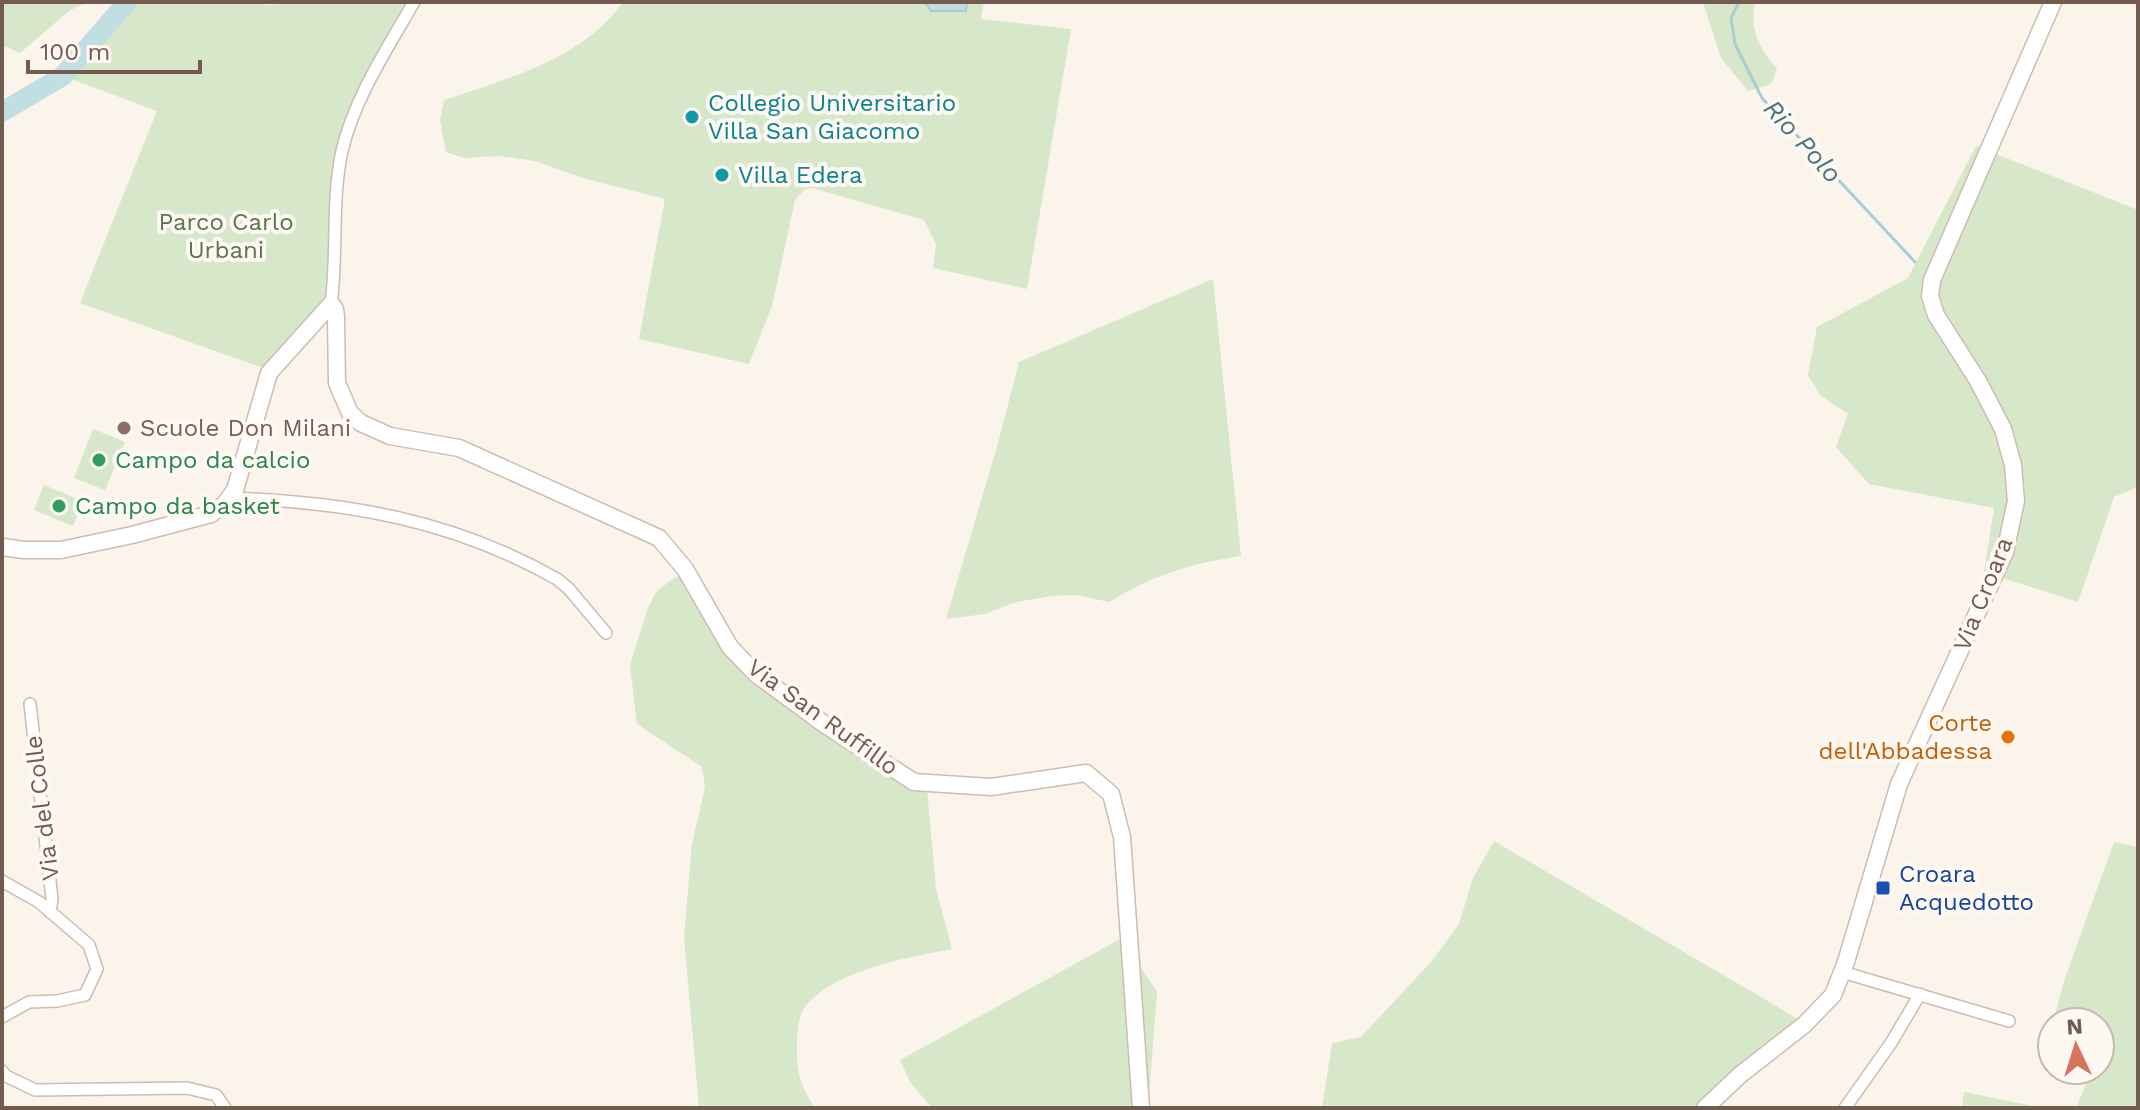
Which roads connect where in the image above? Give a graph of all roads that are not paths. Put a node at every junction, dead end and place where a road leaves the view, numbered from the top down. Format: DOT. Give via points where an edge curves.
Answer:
graph roads {
  1 [pos="414,2"];
  2 [pos="2053,2"];
  3 [pos="331,304"];
  4 [pos="230,498"];
  5 [pos="2,547"];
  6 [pos="606,633"];
  7 [pos="30,704"];
  8 [pos="2,881"];
  9 [pos="50,912"];
  10 [pos="1842,972"];
  11 [pos="1920,994"];
  12 [pos="3,1017"];
  13 [pos="2009,1021"];
  14 [pos="2,1071"];
  15 [pos="225,1108"];
  16 [pos="1141,1108"];
  17 [pos="1705,1108"];
  18 [pos="1845,1108"];
  1 -- 3 [label="street" via="368,86 342,150"];
  2 -- 10 [label="street, Via Croara" via="1932,280 1930,296 2003,429 2016,501 2008,539 1899,784"];
  3 -- 4 [label="street" via="269,373"];
  3 -- 16 [label="street, Via San Ruffillo" via="336,317 337,383 350,413 361,423 390,436 459,448 659,538 685,569 730,647 756,674 914,782 991,787 1086,773 1111,794 1122,837"];
  4 -- 5 [label="street" via="198,519 132,535 61,550"];
  4 -- 6 [label="street" via="342,505 442,528 557,579"];
  7 -- 9 [label="street, Via del Colle"];
  8 -- 9 [label="street, Via del Colle"];
  9 -- 12 [label="street, Via del Colle" via="89,945 97,969 85,995 29,1002"];
  10 -- 11 [label="street"];
  10 -- 17 [label="street, Via Croara" via="1833,995 1804,1025"];
  11 -- 13 [label="street"];
  11 -- 18 [label="street"];
  14 -- 15 [label="street" via="35,1090 187,1088 216,1095"];
}
